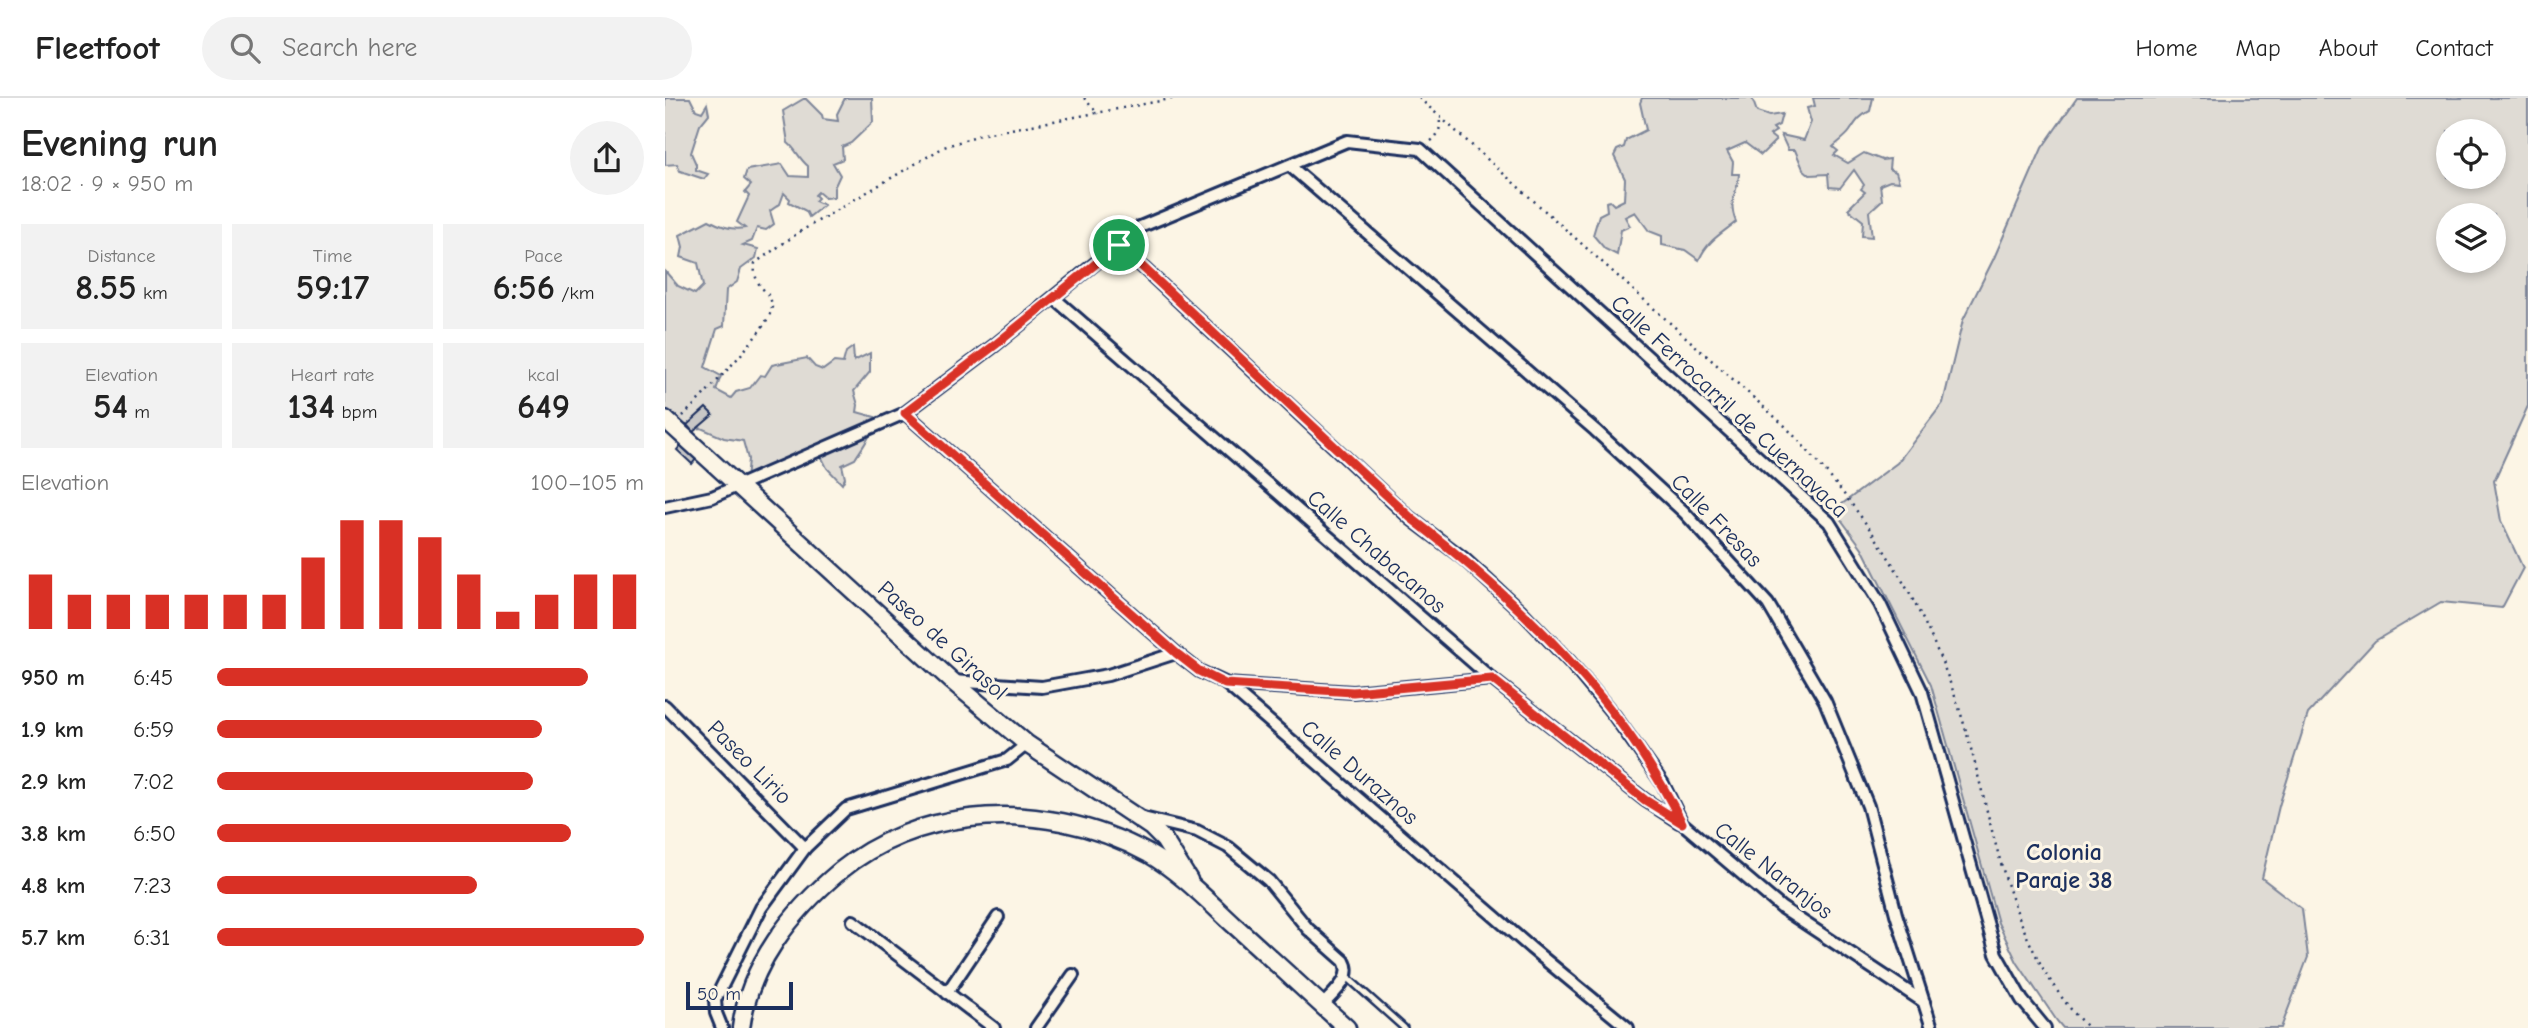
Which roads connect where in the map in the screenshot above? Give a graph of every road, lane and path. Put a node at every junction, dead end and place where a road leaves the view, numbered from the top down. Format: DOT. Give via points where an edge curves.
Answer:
graph roads {
  1 [pos="1084,98"];
  2 [pos="1176,98"];
  3 [pos="1419,98"];
  4 [pos="1098,114"];
  5 [pos="1439,116"];
  6 [pos="1420,149"];
  7 [pos="1290,166"];
  8 [pos="1119,245"];
  9 [pos="1054,298"];
  10 [pos="905,413"];
  11 [pos="669,423"];
  12 [pos="738,486"];
  13 [pos="665,507"];
  14 [pos="1176,653"];
  15 [pos="1492,679"];
  16 [pos="952,681"];
  17 [pos="1225,684"];
  18 [pos="665,706"];
  19 [pos="1027,744"];
  20 [pos="1135,816"];
  21 [pos="1682,823"];
  22 [pos="805,848"];
  23 [pos="1193,886"];
  24 [pos="998,917"];
  25 [pos="853,921"];
  26 [pos="1073,975"];
  27 [pos="1347,977"];
  28 [pos="947,993"];
  29 [pos="1924,1002"];
  30 [pos="1322,1006"];
  31 [pos="722,1028"];
  32 [pos="741,1028"];
  33 [pos="994,1028"];
  34 [pos="1037,1028"];
  35 [pos="1347,1028"];
  36 [pos="1404,1028"];
  37 [pos="1628,1028"];
  38 [pos="1932,1028"];
  39 [pos="2045,1028"];
  40 [pos="2088,1028"];
  1 -- 4 [label="path"];
  2 -- 4 [label="path"];
  3 -- 5 [label="path"];
  4 -- 11 [label="path" via="979,135 944,147 755,263 753,275 770,298 772,309 766,322 727,371"];
  5 -- 6 [label="path" via="1438,135"];
  5 -- 40 [label="path" via="1785,426 1864,518 1891,557 1937,652 1961,715 2022,929 2060,997"];
  6 -- 7 [label="street" via="1347,141"];
  6 -- 39 [label="street, Calle Ferrocarril de Cuernavaca" via="1829,522 1880,604 1922,692 1996,954 2022,1000"];
  7 -- 8 [label="street" via="1140,227"];
  7 -- 29 [label="street, Calle Fresas" via="1595,430 1684,512 1768,604 1825,701 1868,806"];
  8 -- 9 [label="street"];
  8 -- 21 [label="street, Calle Naranjos" via="1411,518 1521,611 1614,715 1663,785"];
  9 -- 10 [label="street"];
  9 -- 15 [label="street, Calle Chabacanos"];
  10 -- 12 [label="street"];
  10 -- 14 [label="street, Calle Duraznos"];
  11 -- 12 [label="main road, Paseo de Girasol"];
  12 -- 13 [label="street"];
  12 -- 16 [label="main road, Paseo de Girasol"];
  14 -- 16 [label="street" via="1108,675 1042,687"];
  14 -- 17 [label="street, Calle Duraznos"];
  15 -- 17 [label="street" via="1353,692"];
  15 -- 21 [label="street, Calle Chabacanos" via="1645,800"];
  16 -- 19 [label="main road, Paseo de Girasol"];
  17 -- 37 [label="street, Calle Duraznos"];
  18 -- 22 [label="street, Paseo Lirio"];
  19 -- 20 [label="main road, Paseo de Girasol"];
  19 -- 22 [label="street" via="1007,760 846,809"];
  20 -- 23 [label="main road, Paseo de Girasol" via="1164,840"];
  20 -- 27 [label="street" via="1198,831 1228,847 1269,881 1308,929 1344,961"];
  21 -- 29 [label="street, Calle Naranjos" via="1782,908"];
  22 -- 31 [label="street" via="761,908 715,1000"];
  23 -- 30 [label="main road"];
  23 -- 32 [label="main road" via="1150,855 1071,824 1019,815 930,825 855,859 811,897 762,962"];
  24 -- 28 [label="street"];
  25 -- 28 [label="street"];
  26 -- 34 [label="street"];
  27 -- 30 [label="street"];
  27 -- 36 [label="lane"];
  28 -- 33 [label="street"];
  29 -- 38 [label="street, Calle Fresas"];
  30 -- 35 [label="main road"];
}
